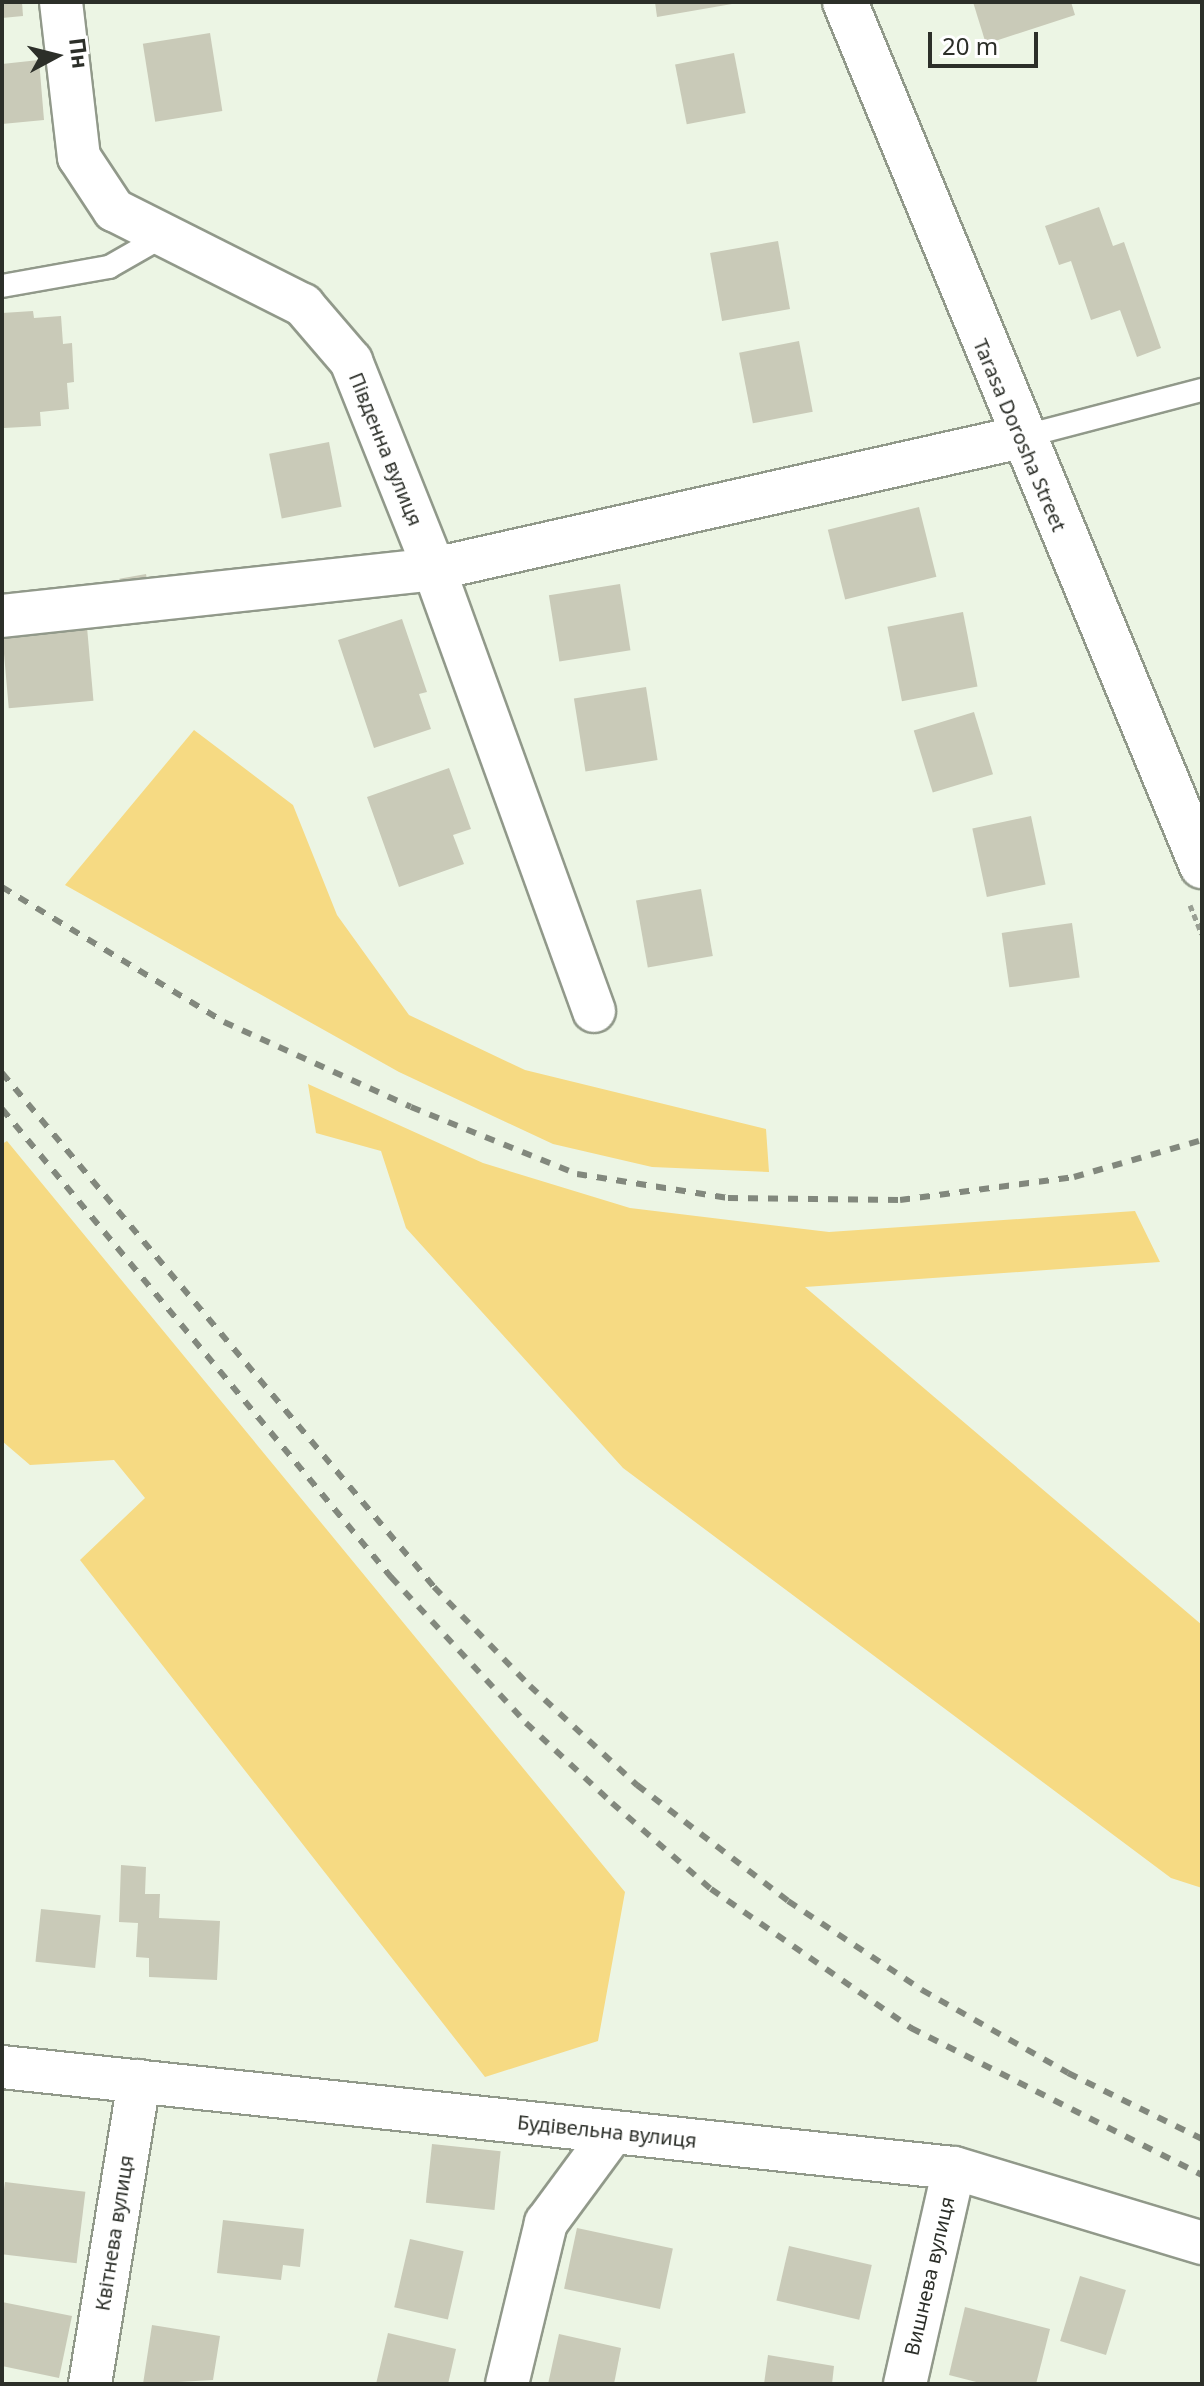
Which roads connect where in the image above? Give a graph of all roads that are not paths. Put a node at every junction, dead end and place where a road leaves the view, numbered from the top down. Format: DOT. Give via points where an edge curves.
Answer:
graph roads {
  1 [pos="61,2"];
  2 [pos="845,2"];
  3 [pos="165,235"];
  4 [pos="2,286"];
  5 [pos="1202,390"];
  6 [pos="1021,437"];
  7 [pos="434,569"];
  8 [pos="2,616"];
  9 [pos="1202,866"];
  10 [pos="594,1011"];
  11 [pos="2,2067"];
  12 [pos="139,2081"];
  13 [pos="613,2132"];
  14 [pos="954,2168"];
  15 [pos="1202,2243"];
  16 [pos="90,2384"];
  17 [pos="507,2384"];
  18 [pos="905,2384"];
  1 -- 3 [label="street, Південна вулиця" via="79,157 114,210"];
  2 -- 6 [label="street, Tarasa Dorosha Street"];
  3 -- 4 [label="lane" via="109,267"];
  3 -- 7 [label="street, Південна вулиця" via="303,305 351,361"];
  5 -- 6 [label="lane"];
  6 -- 7 [label="street"];
  6 -- 9 [label="street, Tarasa Dorosha Street"];
  7 -- 8 [label="street"];
  7 -- 10 [label="street, Південна вулиця"];
  11 -- 12 [label="street, Будівельна вулиця"];
  12 -- 13 [label="street, Будівельна вулиця"];
  12 -- 16 [label="street, Квітнева вулиця"];
  13 -- 14 [label="street, Будівельна вулиця"];
  13 -- 17 [label="street" via="546,2223"];
  14 -- 15 [label="street, Будівельна вулиця"];
  14 -- 18 [label="street, Вишнева вулиця"];
}
